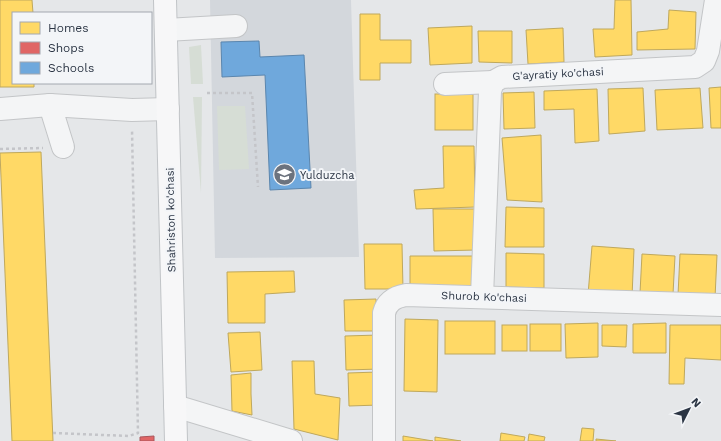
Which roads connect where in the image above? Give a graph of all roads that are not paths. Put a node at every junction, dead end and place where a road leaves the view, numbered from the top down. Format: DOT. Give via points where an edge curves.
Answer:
graph roads {
  1 [pos="165,0"];
  2 [pos="716,0"];
  3 [pos="236,26"];
  4 [pos="166,30"];
  5 [pos="493,82"];
  6 [pos="445,84"];
  7 [pos="50,105"];
  8 [pos="0,109"];
  9 [pos="168,109"];
  10 [pos="63,147"];
  11 [pos="482,297"];
  12 [pos="721,305"];
  13 [pos="175,406"];
  14 [pos="176,441"];
  15 [pos="292,441"];
  16 [pos="384,441"];
  1 -- 4 [label="main road, Shahriston ko'chasi"];
  2 -- 5 [label="street, G'ayratiy ko'chasi" via="708,51 704,61 695,67 502,77"];
  3 -- 4 [label="street"];
  4 -- 9 [label="main road, Shahriston ko'chasi"];
  5 -- 6 [label="street, G'ayratiy ko'chasi"];
  5 -- 11 [label="street" via="490,91"];
  7 -- 8 [label="street"];
  7 -- 9 [label="street" via="132,110"];
  7 -- 10 [label="street"];
  9 -- 13 [label="main road, Shahriston ko'chasi"];
  11 -- 12 [label="street, Shurob Ko'chasi"];
  11 -- 16 [label="street, Shurob Ko'chasi" via="406,295 396,297 386,306"];
  13 -- 14 [label="main road, Shahriston ko'chasi"];
  13 -- 15 [label="street"];
}
